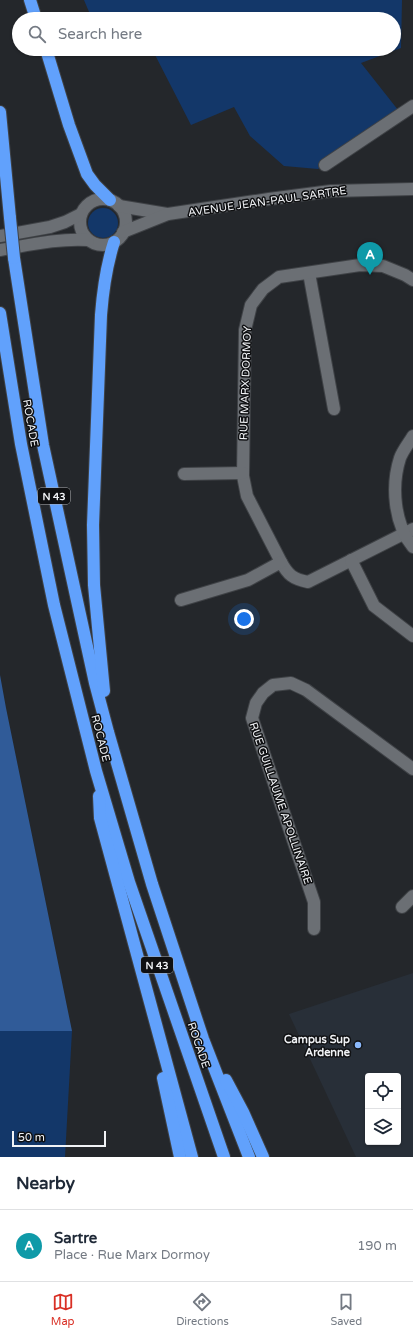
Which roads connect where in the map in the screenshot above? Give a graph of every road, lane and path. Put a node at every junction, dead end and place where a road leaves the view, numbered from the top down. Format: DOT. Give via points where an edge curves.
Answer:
graph roads {
  1 [pos="30,0"];
  2 [pos="34,12"];
  3 [pos="48,56"];
  4 [pos="413,106"];
  5 [pos="0,112"];
  6 [pos="325,165"];
  7 [pos="413,189"];
  8 [pos="114,203"];
  9 [pos="81,214"];
  10 [pos="168,214"];
  11 [pos="124,232"];
  12 [pos="0,236"];
  13 [pos="88,240"];
  14 [pos="114,242"];
  15 [pos="0,250"];
  16 [pos="309,272"];
  17 [pos="413,280"];
  18 [pos="0,313"];
  19 [pos="334,409"];
  20 [pos="413,436"];
  21 [pos="243,473"];
  22 [pos="184,474"];
  23 [pos="409,531"];
  24 [pos="413,547"];
  25 [pos="351,560"];
  26 [pos="281,562"];
  27 [pos="181,600"];
  28 [pos="413,636"];
  29 [pos="108,732"];
  30 [pos="413,769"];
  31 [pos="96,771"];
  32 [pos="413,896"];
  33 [pos="402,907"];
  34 [pos="314,929"];
  35 [pos="134,946"];
  36 [pos="203,1039"];
  37 [pos="180,1157"];
  38 [pos="192,1157"];
  39 [pos="224,1157"];
  40 [pos="248,1157"];
  41 [pos="263,1157"];
  1 -- 2 [label="highway"];
  3 -- 8 [label="highway" via="87,174"];
  4 -- 6 [label="street"];
  5 -- 29 [label="highway, N 43, bridge" via="14,258 43,445"];
  7 -- 10 [label="street, AVENUE JEAN-PAUL SARTRE" via="362,189 300,194"];
  8 -- 9 [label="street" via="103,199 90,203"];
  8 -- 10 [label="street, AVENUE JEAN-PAUL SARTRE"];
  8 -- 11 [label="street" via="123,212"];
  9 -- 12 [label="street" via="50,228"];
  9 -- 13 [label="street" via="80,228"];
  10 -- 11 [label="street, AVENUE JEAN-PAUL SARTRE"];
  11 -- 14 [label="street"];
  13 -- 14 [label="street" via="101,245"];
  13 -- 15 [label="street" via="48,242"];
  14 -- 29 [label="highway" via="103,285 93,525 94,586"];
  16 -- 17 [label="street, RUE MARX DORMOY" via="360,264 384,266"];
  16 -- 19 [label="street"];
  16 -- 21 [label="street, RUE MARX DORMOY" via="279,277 263,289 251,305 245,330"];
  18 -- 31 [label="highway, ROCADE / N 43" via="21,444 54,605"];
  20 -- 23 [label="street" via="401,457 395,481 396,505 402,528"];
  21 -- 22 [label="street"];
  21 -- 26 [label="street, RUE MARX DORMOY" via="247,496"];
  23 -- 24 [label="street"];
  23 -- 25 [label="street, RUE MARX DORMOY"];
  25 -- 26 [label="street, RUE MARX DORMOY" via="308,582 296,580"];
  25 -- 28 [label="street" via="374,606"];
  26 -- 27 [label="street" via="248,580"];
  29 -- 36 [label="highway, N 43" via="152,884"];
  30 -- 34 [label="street, RUE GUILLAUME APOLLINAIRE" via="306,690 291,683 273,685 256,703 252,718 314,902"];
  31 -- 35 [label="highway" via="100,818"];
  31 -- 39 [label="highway, ROCADE / N 43" via="129,882"];
  32 -- 33 [label="street"];
  35 -- 37 [label="highway"];
  35 -- 38 [label="highway"];
  36 -- 40 [label="highway, N 43"];
  36 -- 41 [label="highway, N 43" via="243,1112"];
}
